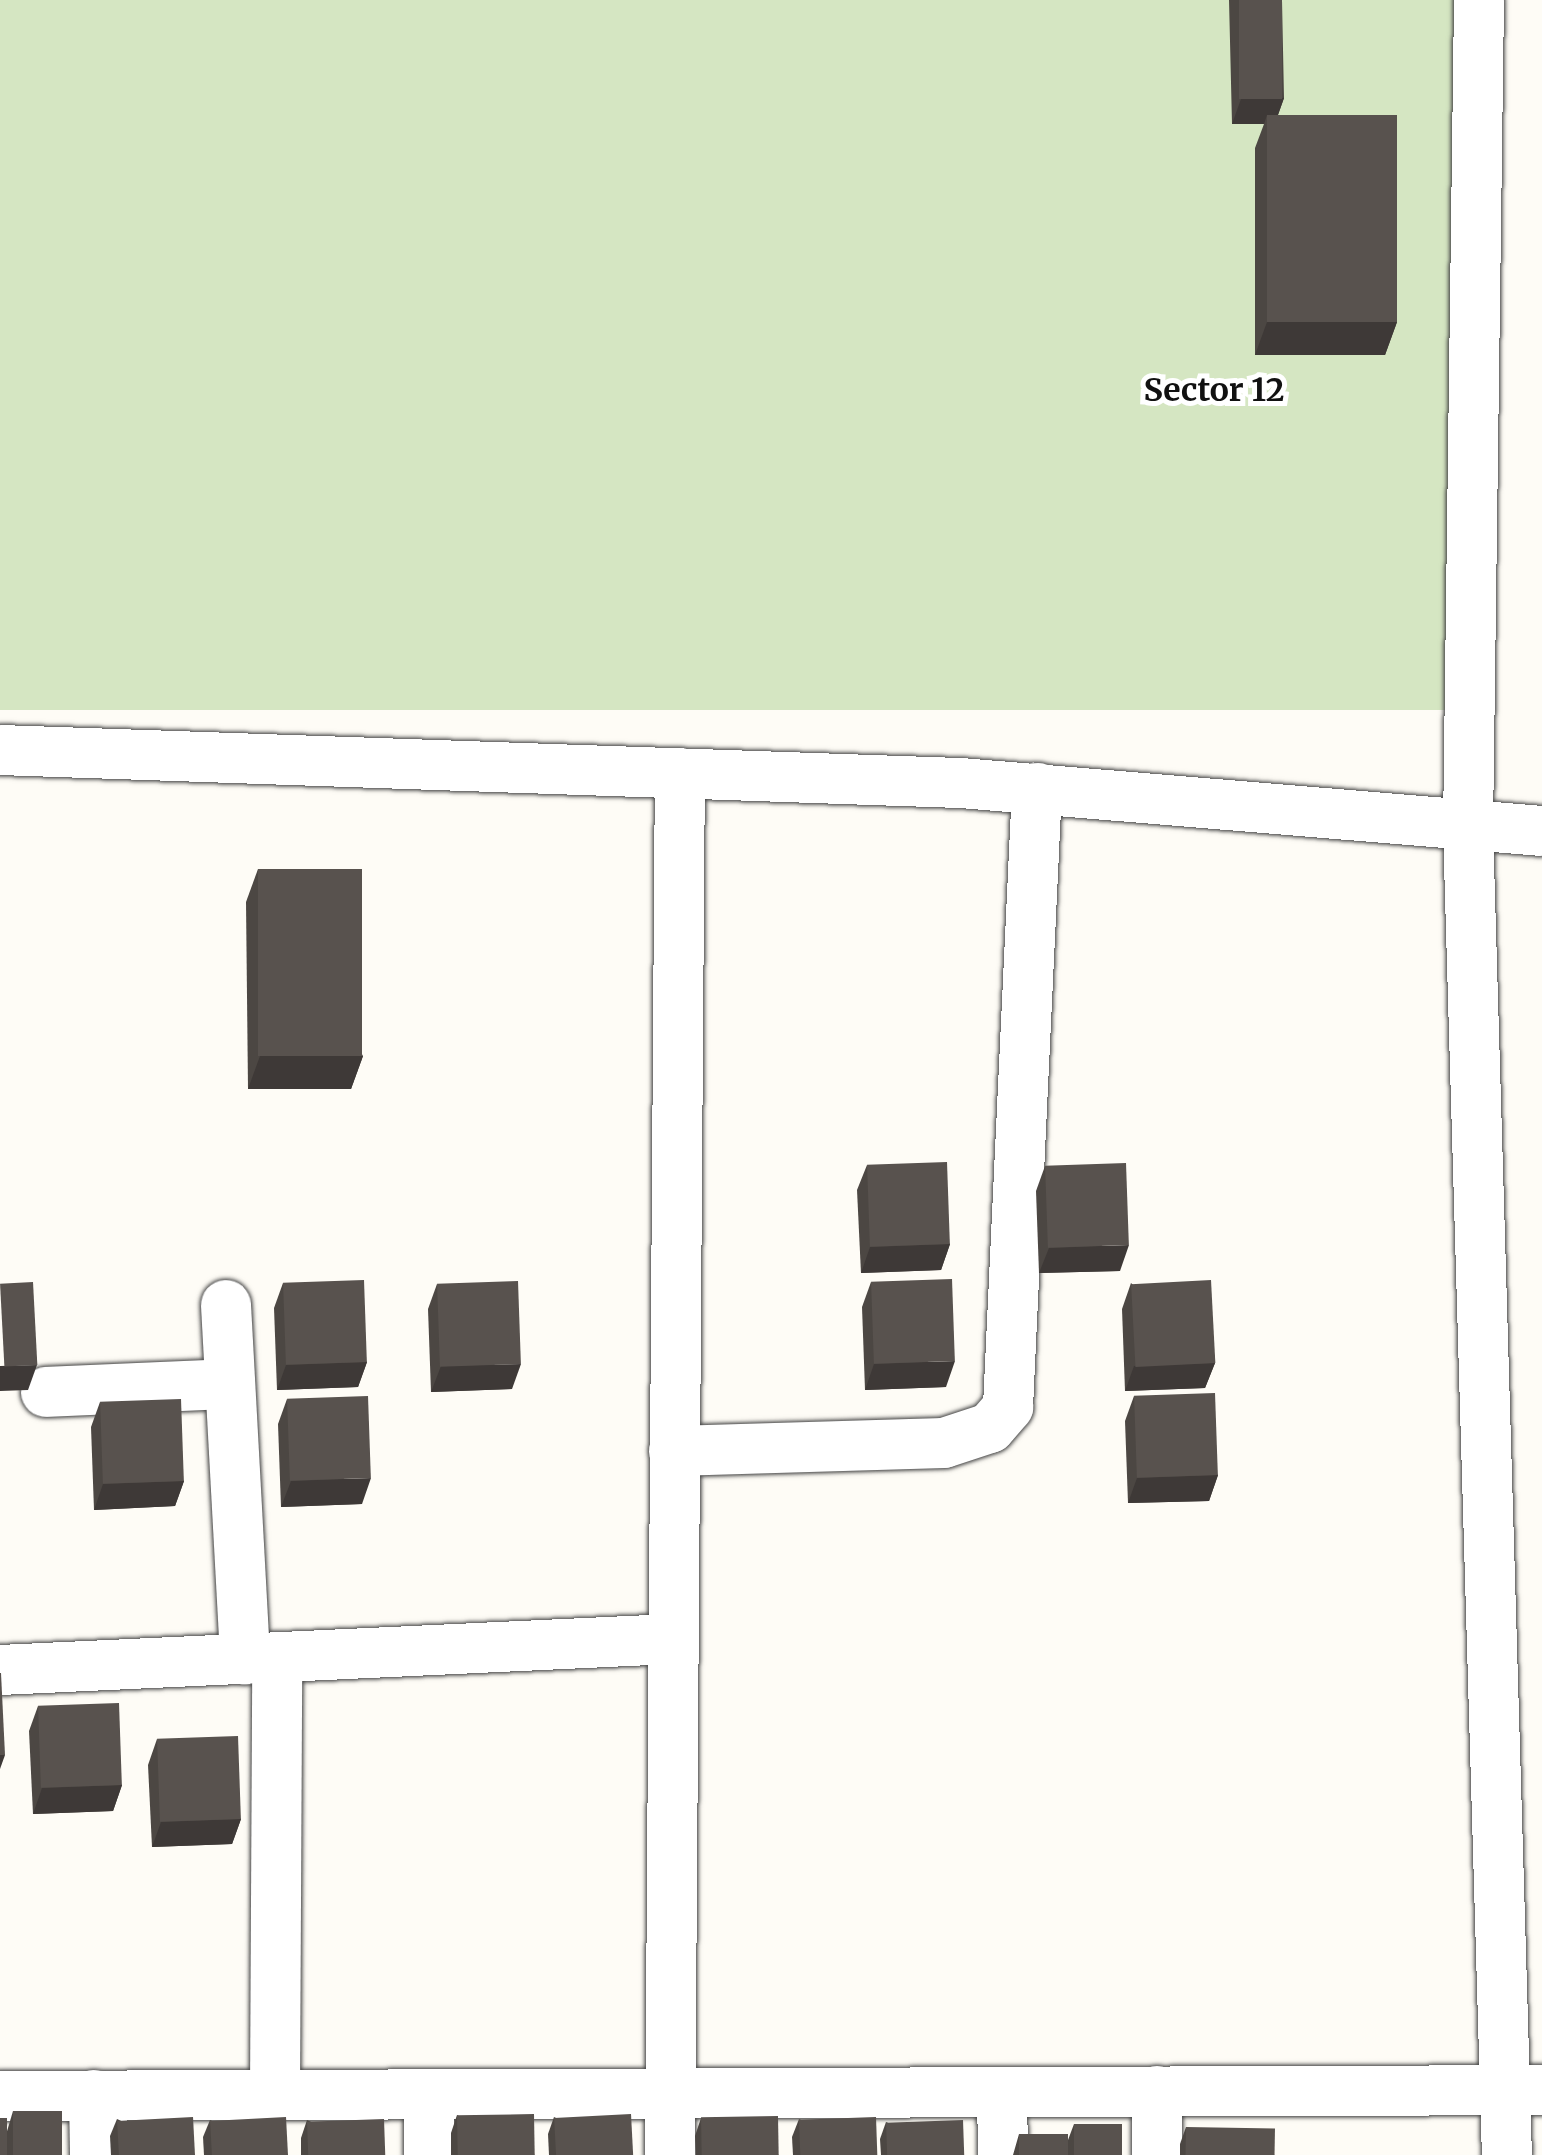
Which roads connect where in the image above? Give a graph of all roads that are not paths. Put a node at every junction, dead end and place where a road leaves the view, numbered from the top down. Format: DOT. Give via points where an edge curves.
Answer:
graph roads {
  1 [pos="1479,0"];
  2 [pos="0,750"];
  3 [pos="680,773"];
  4 [pos="1037,788"];
  5 [pos="1468,828"];
  6 [pos="1542,831"];
  7 [pos="226,1305"];
  8 [pos="230,1384"];
  9 [pos="46,1392"];
  10 [pos="674,1451"];
  11 [pos="673,1639"];
  12 [pos="261,1658"];
  13 [pos="0,1670"];
  14 [pos="1524,2090"];
  15 [pos="1157,2091"];
  16 [pos="1002,2092"];
  17 [pos="669,2093"];
  18 [pos="275,2094"];
  19 [pos="429,2094"];
  20 [pos="94,2095"];
  21 [pos="0,2096"];
  22 [pos="95,2155"];
  23 [pos="429,2155"];
  24 [pos="670,2155"];
  25 [pos="1003,2155"];
  26 [pos="1157,2155"];
  27 [pos="1507,2155"];
  1 -- 5 [label="street"];
  2 -- 3 [label="street"];
  3 -- 4 [label="street"];
  3 -- 10 [label="street"];
  4 -- 5 [label="street"];
  4 -- 10 [label="street" via="1008,1407 990,1428 944,1443"];
  5 -- 6 [label="street"];
  5 -- 14 [label="street"];
  7 -- 8 [label="street"];
  8 -- 9 [label="street"];
  8 -- 12 [label="street"];
  10 -- 11 [label="street"];
  11 -- 12 [label="street"];
  11 -- 17 [label="street"];
  12 -- 13 [label="street"];
  12 -- 18 [label="street"];
  14 -- 15 [label="street"];
  14 -- 27 [label="street"];
  15 -- 16 [label="street"];
  15 -- 26 [label="street"];
  16 -- 17 [label="street"];
  16 -- 25 [label="street"];
  17 -- 19 [label="street"];
  17 -- 24 [label="street"];
  18 -- 19 [label="street"];
  18 -- 20 [label="street"];
  19 -- 23 [label="street"];
  20 -- 21 [label="street"];
  20 -- 22 [label="street"];
}
